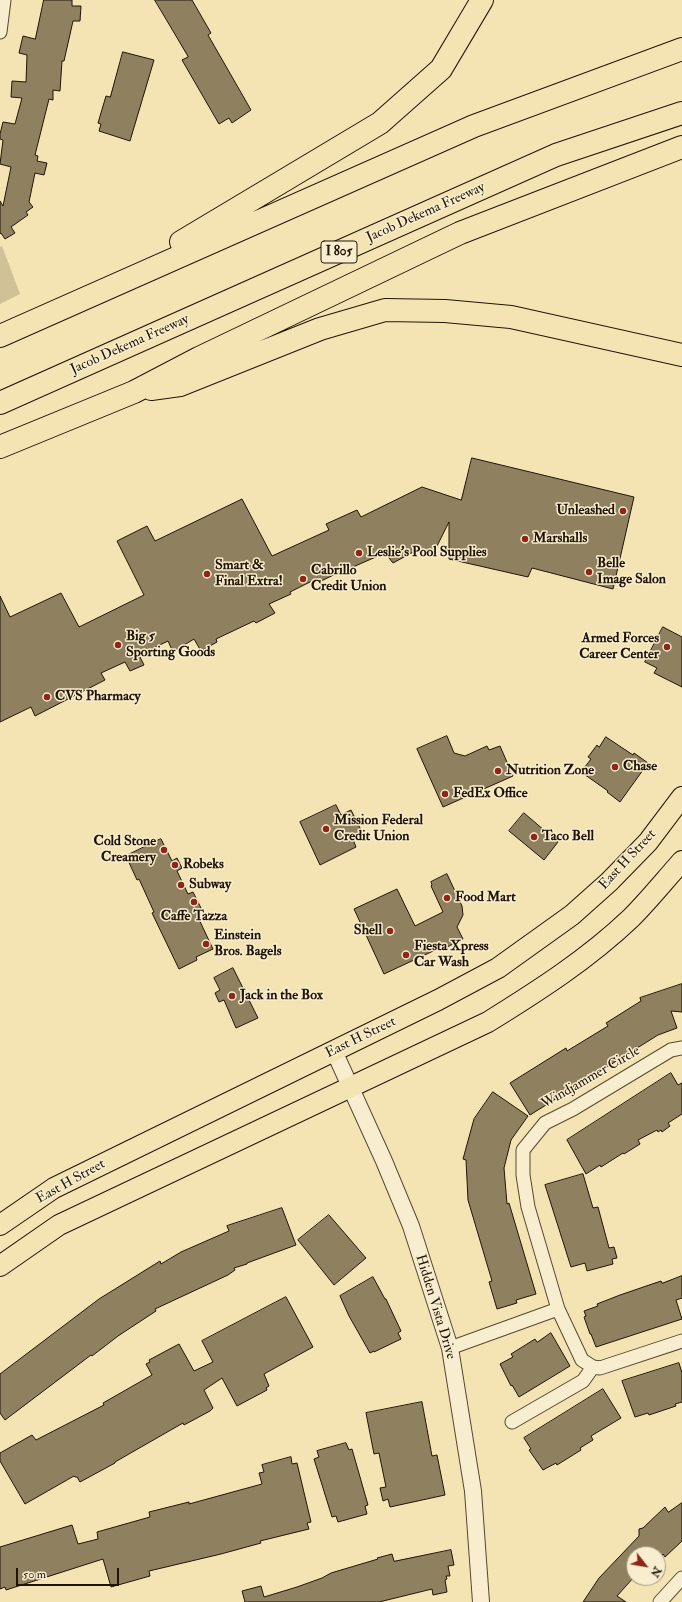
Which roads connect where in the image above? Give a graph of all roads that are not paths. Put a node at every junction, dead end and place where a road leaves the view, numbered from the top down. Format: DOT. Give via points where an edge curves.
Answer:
graph roads {
  1 [pos="4,0"];
  2 [pos="482,0"];
  3 [pos="0,32"];
  4 [pos="682,49"];
  5 [pos="682,113"];
  6 [pos="682,147"];
  7 [pos="92,295"];
  8 [pos="0,336"];
  9 [pos="682,355"];
  10 [pos="134,392"];
  11 [pos="0,403"];
  12 [pos="0,447"];
  13 [pos="682,797"];
  14 [pos="682,861"];
  15 [pos="682,1048"];
  16 [pos="334,1051"];
  17 [pos="351,1087"];
  18 [pos="0,1225"];
  19 [pos="0,1266"];
  20 [pos="558,1309"];
  21 [pos="682,1341"];
  22 [pos="450,1348"];
  23 [pos="593,1367"];
  24 [pos="512,1422"];
  25 [pos="682,1578"];
  26 [pos="481,1602"];
  27 [pos="660,1602"];
  1 -- 3 [label="street"];
  2 -- 7 [label="highway" via="441,69 380,123"];
  4 -- 7 [label="highway" via="474,126"];
  5 -- 11 [label="highway, Jacob Dekema Freeway / I 805" via="556,155"];
  6 -- 10 [label="highway" via="460,233 199,358"];
  7 -- 8 [label="highway"];
  9 -- 10 [label="highway" via="511,318 445,311 385,310 320,329 180,385"];
  10 -- 12 [label="highway"];
  13 -- 16 [label="main road, East H Street" via="648,842 609,882 566,920 498,968"];
  14 -- 17 [label="main road" via="631,918 585,958 545,986 488,1022"];
  15 -- 20 [label="street, Windjammer Circle" via="671,1050 545,1123 523,1150 523,1175 528,1207"];
  16 -- 17 [label="street, Hidden Vista Drive"];
  16 -- 18 [label="main road, East H Street" via="54,1188"];
  17 -- 19 [label="main road" via="60,1224"];
  17 -- 22 [label="street, Hidden Vista Drive" via="411,1226"];
  20 -- 22 [label="street"];
  20 -- 23 [label="street, Windjammer Circle" via="582,1360"];
  21 -- 23 [label="street" via="600,1368"];
  22 -- 26 [label="street, Hidden Vista Drive" via="473,1491"];
  23 -- 24 [label="street" via="583,1381"];
  25 -- 27 [label="street"];
}
